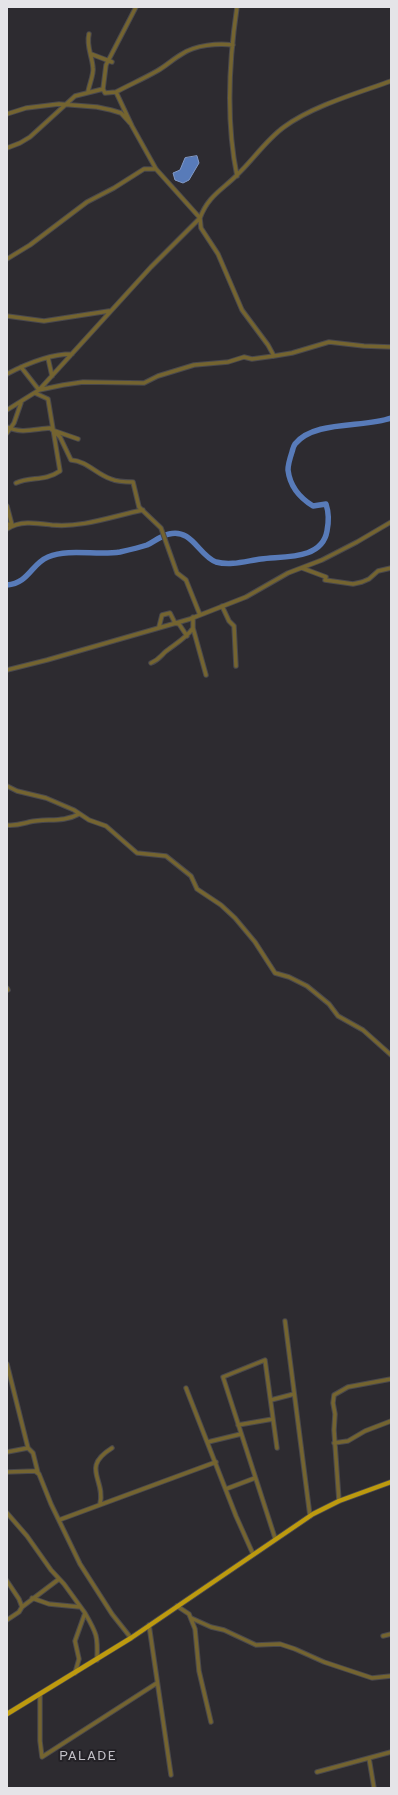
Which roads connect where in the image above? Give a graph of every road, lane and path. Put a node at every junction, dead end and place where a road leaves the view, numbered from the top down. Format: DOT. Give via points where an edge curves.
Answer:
graph roads {
  1 [pos="136,7"];
  2 [pos="237,7"];
  3 [pos="89,34"];
  4 [pos="233,45"];
  5 [pos="91,54"];
  6 [pos="110,61"];
  7 [pos="391,81"];
  8 [pos="103,89"];
  9 [pos="88,92"];
  10 [pos="116,92"];
  11 [pos="64,104"];
  12 [pos="7,114"];
  13 [pos="132,126"];
  14 [pos="7,148"];
  15 [pos="156,169"];
  16 [pos="237,176"];
  17 [pos="200,218"];
  18 [pos="7,259"];
  19 [pos="110,311"];
  20 [pos="7,316"];
  21 [pos="391,348"];
  22 [pos="72,354"];
  23 [pos="274,356"];
  24 [pos="48,358"];
  25 [pos="21,367"];
  26 [pos="7,374"];
  27 [pos="52,376"];
  28 [pos="39,390"];
  29 [pos="35,393"];
  30 [pos="21,403"];
  31 [pos="7,410"];
  32 [pos="9,428"];
  33 [pos="54,430"];
  34 [pos="7,433"];
  35 [pos="78,439"];
  36 [pos="16,483"];
  37 [pos="7,506"];
  38 [pos="143,510"];
  39 [pos="391,522"];
  40 [pos="7,524"];
  41 [pos="12,525"];
  42 [pos="7,529"];
  43 [pos="302,568"];
  44 [pos="391,568"];
  45 [pos="222,606"];
  46 [pos="200,615"];
  47 [pos="193,618"];
  48 [pos="175,623"];
  49 [pos="159,627"];
  50 [pos="192,628"];
  51 [pos="187,636"];
  52 [pos="151,664"];
  53 [pos="236,666"];
  54 [pos="7,670"];
  55 [pos="206,675"];
  56 [pos="7,786"];
  57 [pos="79,814"];
  58 [pos="7,825"];
  59 [pos="391,1055"];
  60 [pos="285,1321"];
  61 [pos="7,1364"];
  62 [pos="391,1379"];
  63 [pos="186,1388"];
  64 [pos="294,1394"];
  65 [pos="271,1400"];
  66 [pos="273,1418"];
  67 [pos="391,1421"];
  68 [pos="238,1425"];
  69 [pos="241,1434"];
  70 [pos="208,1442"];
  71 [pos="334,1443"];
  72 [pos="28,1448"];
  73 [pos="112,1448"];
  74 [pos="277,1448"];
  75 [pos="7,1452"];
  76 [pos="216,1462"];
  77 [pos="7,1472"];
  78 [pos="39,1474"];
  79 [pos="255,1478"];
  80 [pos="391,1482"];
  81 [pos="226,1489"];
  82 [pos="339,1501"];
  83 [pos="100,1504"];
  84 [pos="7,1514"];
  85 [pos="310,1516"];
  86 [pos="59,1520"];
  87 [pos="275,1538"];
  88 [pos="253,1554"];
  89 [pos="59,1579"];
  90 [pos="7,1581"];
  91 [pos="32,1598"];
  92 [pos="177,1606"];
  93 [pos="22,1607"];
  94 [pos="80,1607"];
  95 [pos="85,1613"];
  96 [pos="191,1618"];
  97 [pos="7,1620"];
  98 [pos="149,1625"];
  99 [pos="391,1634"];
  100 [pos="383,1636"];
  101 [pos="131,1638"];
  102 [pos="97,1660"];
  103 [pos="74,1674"];
  104 [pos="391,1676"];
  105 [pos="157,1683"];
  106 [pos="40,1694"];
  107 [pos="7,1714"];
  108 [pos="211,1722"];
  109 [pos="391,1752"];
  110 [pos="370,1758"];
  111 [pos="317,1772"];
  112 [pos="171,1776"];
  113 [pos="374,1788"];
  1 -- 6 [label="street"];
  2 -- 4 [label="street"];
  3 -- 5 [label="street" via="88,48"];
  4 -- 10 [label="street" via="222,44 191,49 156,72"];
  4 -- 16 [label="street" via="230,117 231,148"];
  5 -- 6 [label="street"];
  5 -- 9 [label="street" via="93,72"];
  6 -- 8 [label="street" via="106,65"];
  7 -- 16 [label="street" via="319,108 289,124 273,136"];
  8 -- 9 [label="street"];
  8 -- 10 [label="street" via="105,93"];
  9 -- 11 [label="street" via="74,96"];
  10 -- 13 [label="street"];
  11 -- 12 [label="street" via="26,108"];
  11 -- 13 [label="street" via="97,107 121,113"];
  11 -- 14 [label="street" via="30,137"];
  13 -- 15 [label="street"];
  15 -- 17 [label="street"];
  15 -- 18 [label="street" via="144,169 87,202"];
  16 -- 17 [label="street" via="220,189 203,209"];
  17 -- 19 [label="street"];
  17 -- 23 [label="street" via="201,228 218,254 242,310"];
  19 -- 20 [label="street" via="44,321"];
  19 -- 22 [label="street"];
  21 -- 23 [label="street" via="329,342"];
  22 -- 24 [label="street"];
  22 -- 27 [label="street"];
  23 -- 28 [label="street" via="252,359 244,357 228,362 194,365 144,383 83,382"];
  24 -- 25 [label="street"];
  24 -- 27 [label="street"];
  25 -- 26 [label="street"];
  25 -- 28 [label="street"];
  27 -- 28 [label="street"];
  28 -- 29 [label="street"];
  29 -- 30 [label="street"];
  29 -- 33 [label="street" via="48,399"];
  30 -- 31 [label="street"];
  30 -- 32 [label="street" via="14,423"];
  32 -- 33 [label="street" via="24,432 50,428"];
  32 -- 34 [label="street"];
  33 -- 35 [label="street"];
  33 -- 36 [label="street" via="60,472 49,478 24,479"];
  33 -- 38 [label="street" via="71,460 80,460 109,479 133,482 139,507"];
  37 -- 41 [label="street"];
  38 -- 41 [label="street" via="100,521 63,525"];
  38 -- 46 [label="street" via="161,528 177,573 186,580"];
  39 -- 43 [label="street" via="357,542"];
  40 -- 41 [label="street"];
  41 -- 42 [label="street"];
  43 -- 44 [label="street" via="326,577 325,580 353,584"];
  43 -- 45 [label="street"];
  45 -- 46 [label="street"];
  45 -- 53 [label="street" via="234,626"];
  46 -- 47 [label="street"];
  47 -- 48 [label="street"];
  47 -- 50 [label="street"];
  48 -- 49 [label="street"];
  48 -- 49 [label="street" via="170,613 167,613 162,615"];
  48 -- 51 [label="street" via="179,624"];
  49 -- 54 [label="street"];
  50 -- 51 [label="street"];
  50 -- 55 [label="street"];
  51 -- 52 [label="street" via="169,649 160,660"];
  56 -- 57 [label="street" via="46,798"];
  57 -- 58 [label="street" via="60,820"];
  57 -- 59 [label="street" via="106,826 137,853 166,856 175,862 191,876 196,889 221,905 235,918 255,942 275,973 307,986 329,1004 338,1016 363,1030"];
  60 -- 64 [label="street"];
  61 -- 72 [label="street"];
  62 -- 71 [label="street" via="348,1387 334,1395"];
  63 -- 70 [label="street"];
  64 -- 65 [label="street"];
  64 -- 85 [label="street"];
  65 -- 66 [label="street"];
  65 -- 68 [label="street" via="265,1360 223,1377"];
  66 -- 68 [label="street"];
  66 -- 74 [label="street"];
  67 -- 71 [label="street" via="348,1441"];
  68 -- 69 [label="street"];
  69 -- 70 [label="street"];
  69 -- 79 [label="street"];
  70 -- 76 [label="street"];
  71 -- 82 [label="street"];
  72 -- 75 [label="street"];
  72 -- 78 [label="street" via="33,1454"];
  73 -- 83 [label="street" via="99,1458 96,1464 95,1473 102,1497"];
  76 -- 81 [label="street"];
  76 -- 83 [label="street"];
  77 -- 78 [label="street" via="35,1471"];
  78 -- 86 [label="street"];
  79 -- 81 [label="street"];
  79 -- 87 [label="street"];
  80 -- 82 [label="main road"];
  81 -- 88 [label="street"];
  82 -- 85 [label="main road"];
  83 -- 86 [label="street"];
  84 -- 89 [label="street"];
  85 -- 87 [label="main road"];
  86 -- 101 [label="street" via="80,1564 112,1614"];
  87 -- 88 [label="main road"];
  88 -- 92 [label="main road"];
  89 -- 91 [label="street"];
  89 -- 94 [label="street"];
  90 -- 93 [label="street"];
  91 -- 93 [label="street"];
  91 -- 94 [label="street" via="49,1604"];
  92 -- 96 [label="street"];
  92 -- 98 [label="main road"];
  93 -- 97 [label="street"];
  94 -- 95 [label="street"];
  95 -- 102 [label="street" via="98,1639"];
  95 -- 103 [label="street" via="75,1641 79,1659"];
  96 -- 104 [label="street" via="256,1645 280,1644 372,1678"];
  96 -- 108 [label="street" via="195,1629 199,1671"];
  98 -- 101 [label="main road"];
  98 -- 105 [label="street"];
  99 -- 100 [label="street"];
  101 -- 102 [label="main road"];
  102 -- 103 [label="main road"];
  103 -- 106 [label="main road"];
  105 -- 106 [label="street" via="42,1757"];
  105 -- 112 [label="street"];
  106 -- 107 [label="main road"];
  109 -- 110 [label="street"];
  110 -- 111 [label="street"];
  110 -- 113 [label="street"];
}
